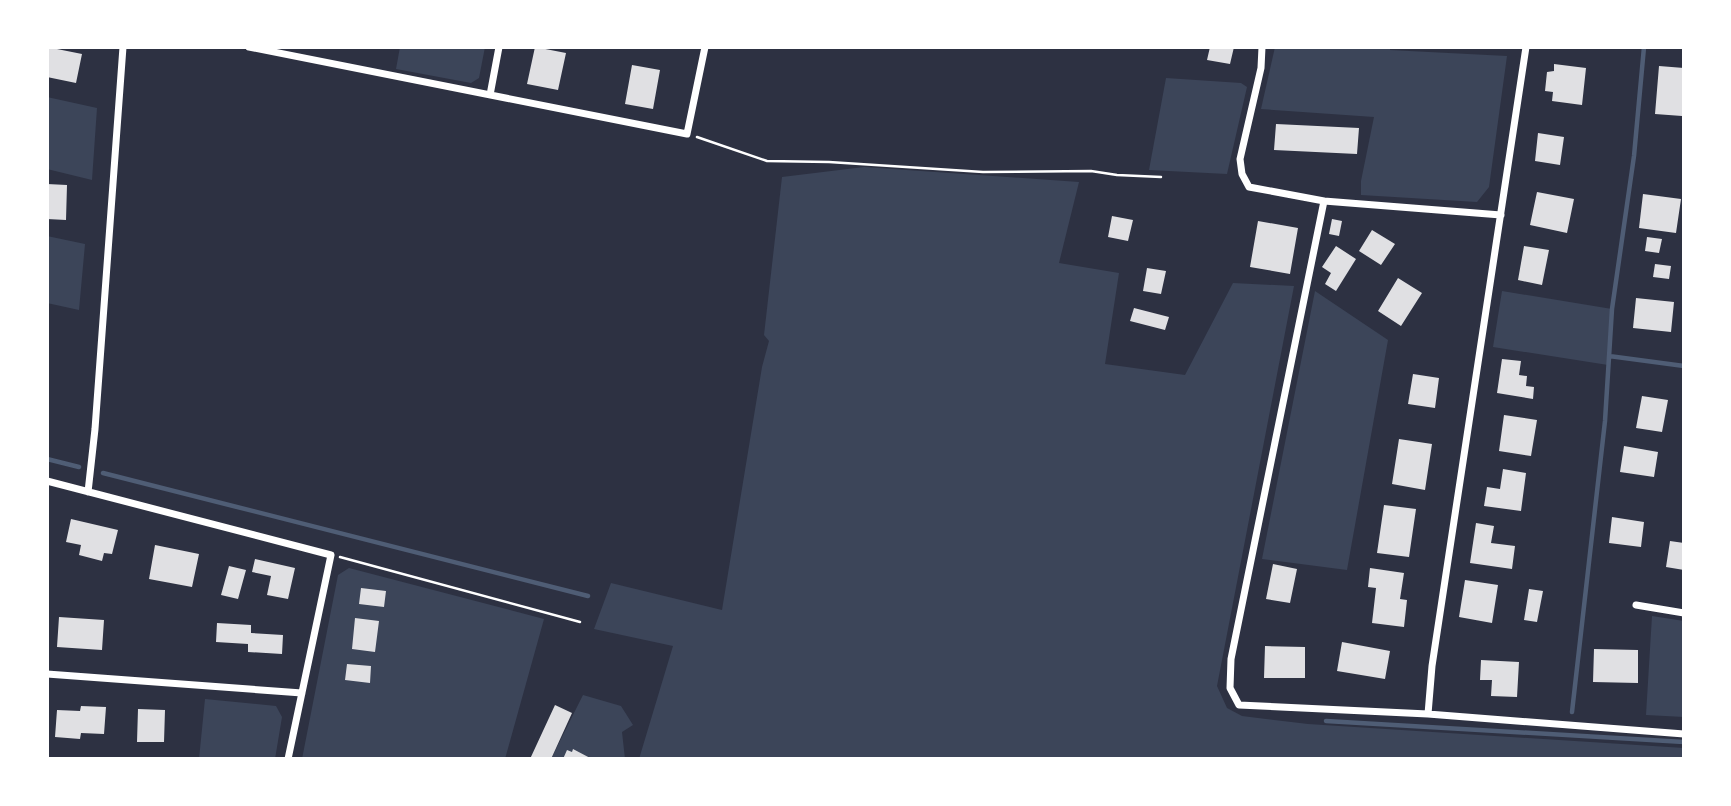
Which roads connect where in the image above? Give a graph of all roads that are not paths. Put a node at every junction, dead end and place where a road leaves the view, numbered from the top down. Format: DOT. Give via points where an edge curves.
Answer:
graph roads {
  1 [pos="123,47"];
  2 [pos="249,47"];
  3 [pos="305,47"];
  4 [pos="499,47"];
  5 [pos="705,47"];
  6 [pos="1262,47"];
  7 [pos="1526,47"];
  8 [pos="302,58"];
  9 [pos="490,95"];
  10 [pos="1324,201"];
  11 [pos="1500,215"];
  12 [pos="47,481"];
  13 [pos="88,492"];
  14 [pos="1636,605"];
  15 [pos="1684,613"];
  16 [pos="47,674"];
  17 [pos="302,693"];
  18 [pos="1428,714"];
  19 [pos="1684,734"];
  20 [pos="288,759"];
  1 -- 13 [label="street"];
  2 -- 8 [label="street"];
  3 -- 8 [label="street"];
  4 -- 9 [label="street"];
  5 -- 9 [label="street" via="687,134"];
  6 -- 10 [label="street" via="1240,159 1242,174 1249,187"];
  7 -- 11 [label="street"];
  8 -- 9 [label="street"];
  10 -- 11 [label="street"];
  10 -- 18 [label="street" via="1231,659 1230,688 1239,705"];
  11 -- 18 [label="street"];
  12 -- 13 [label="street"];
  13 -- 17 [label="street" via="331,555"];
  14 -- 15 [label="street"];
  16 -- 17 [label="street"];
  17 -- 20 [label="street"];
  18 -- 19 [label="street"];
}
